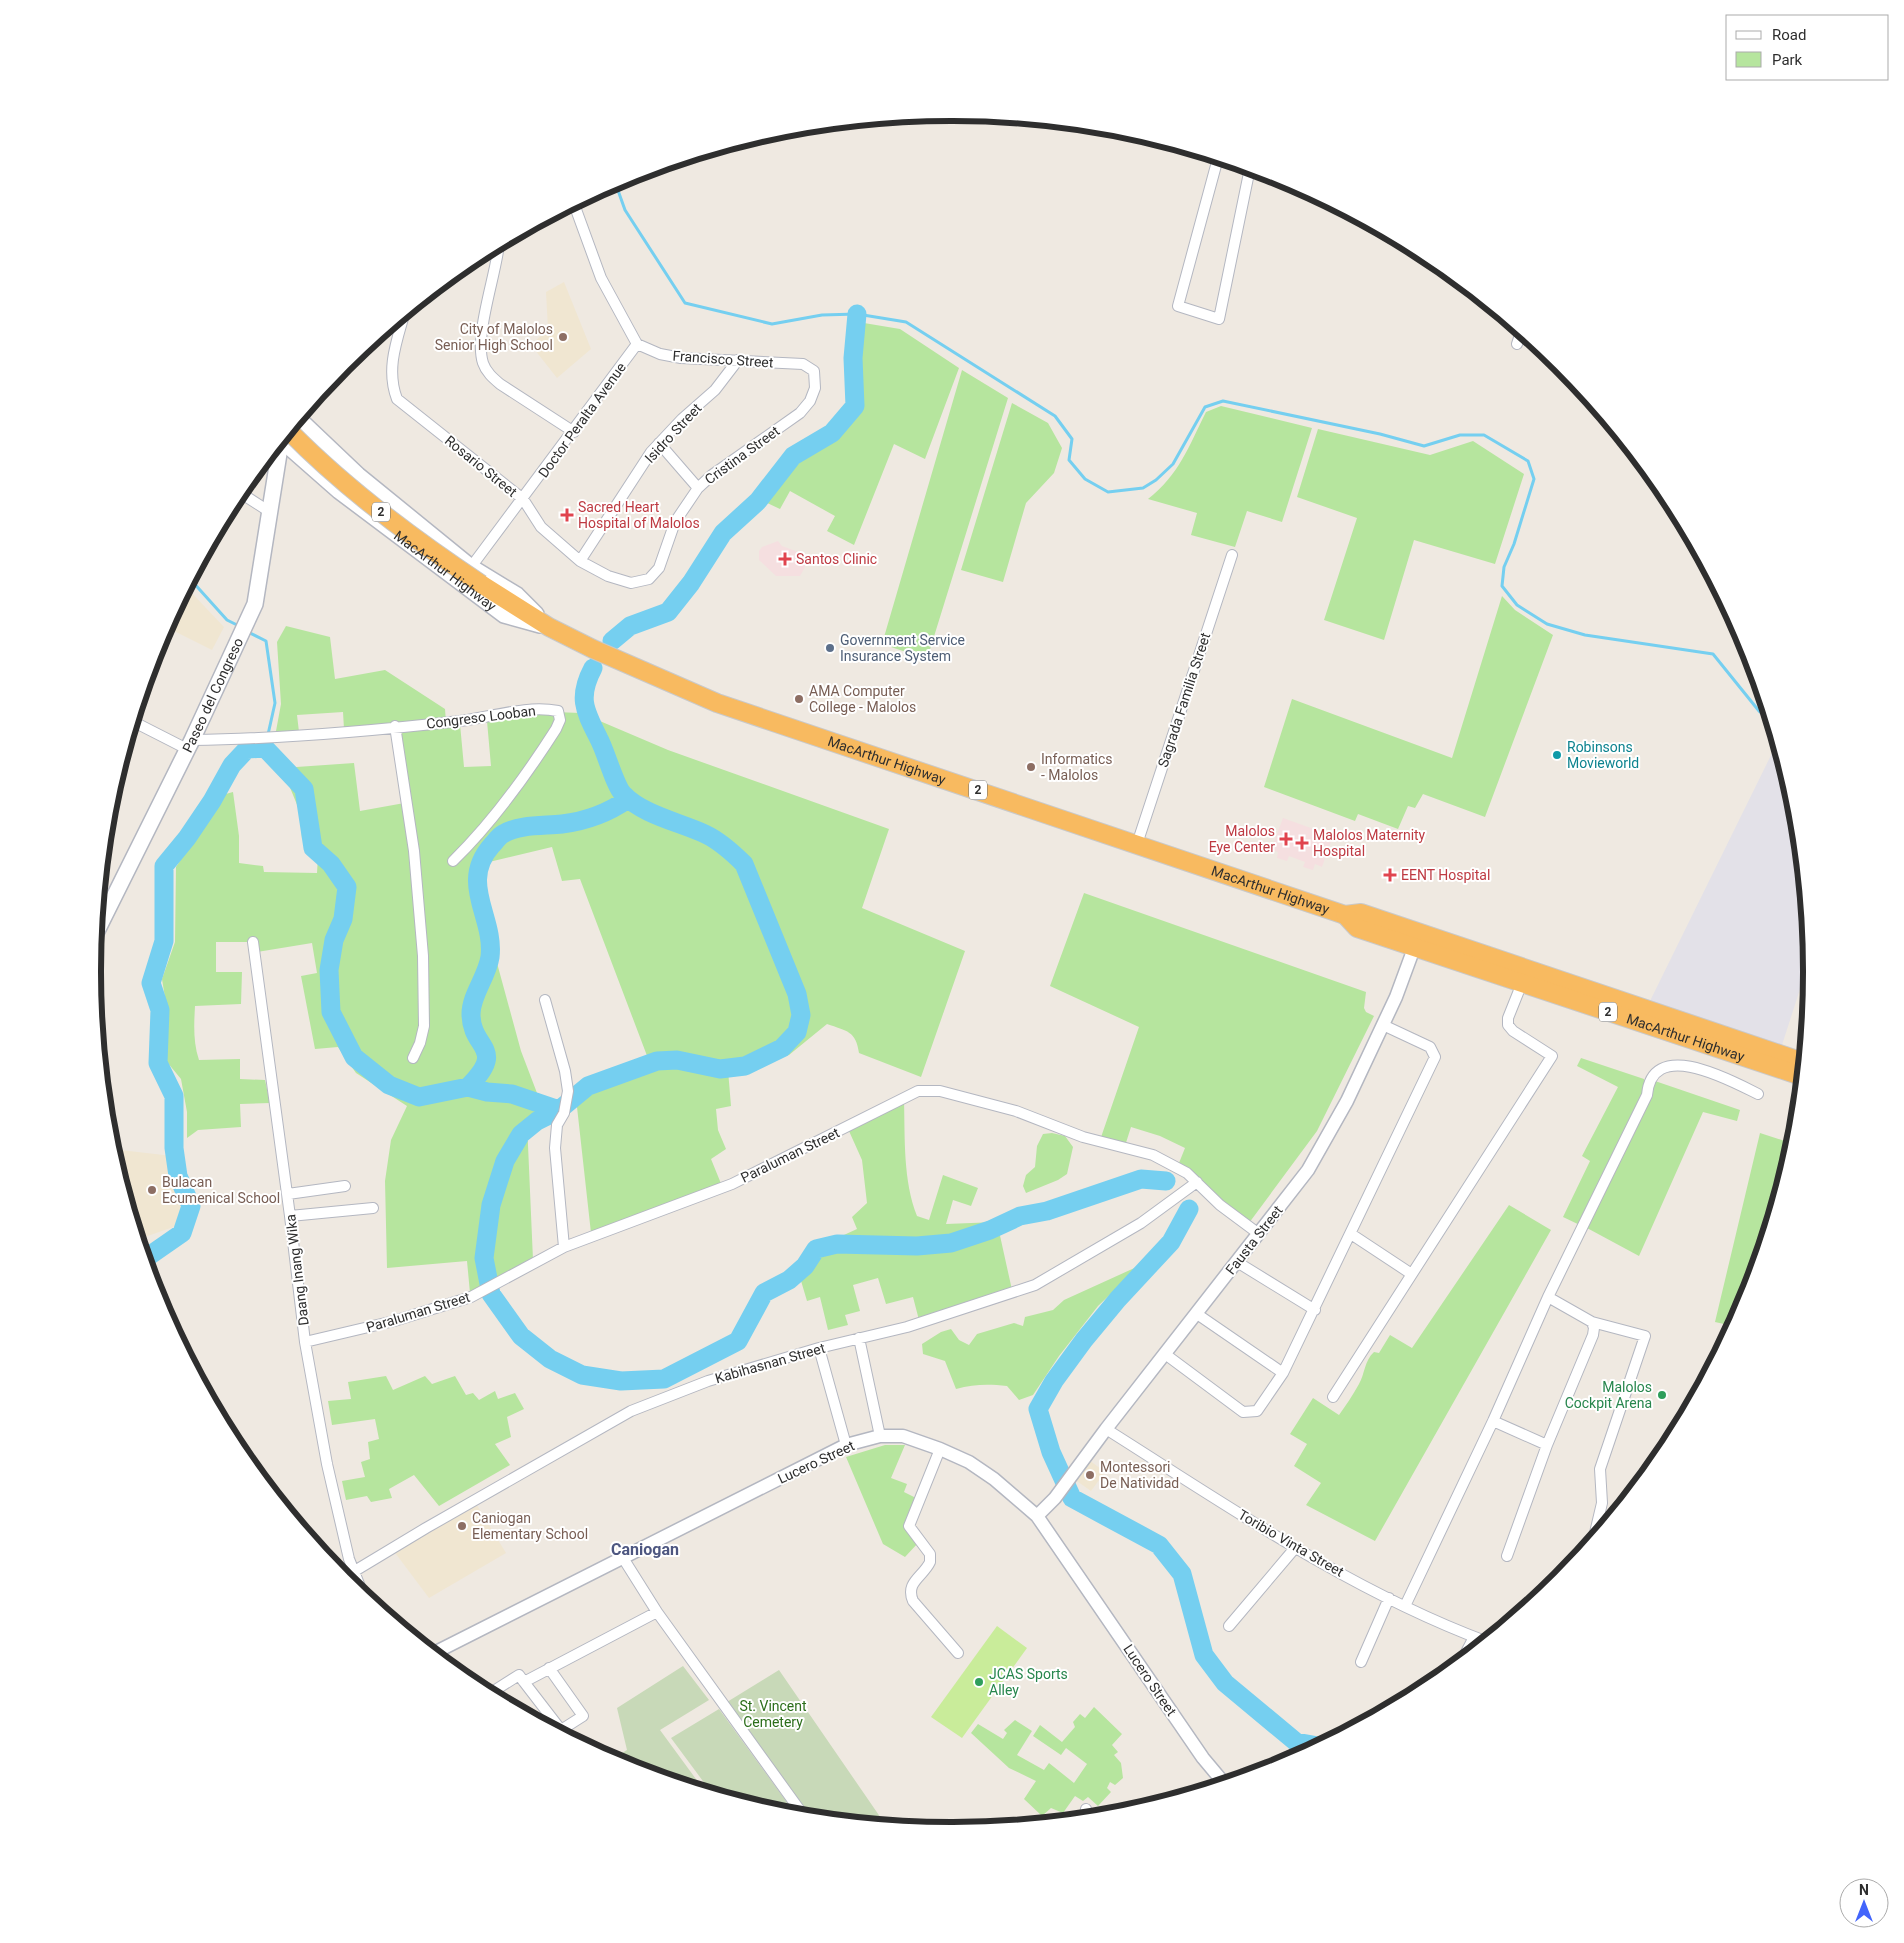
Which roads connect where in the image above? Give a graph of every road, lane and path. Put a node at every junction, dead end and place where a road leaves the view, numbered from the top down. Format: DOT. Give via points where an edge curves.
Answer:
graph roads {
  1 [pos="1217,163"];
  2 [pos="1249,175"];
  3 [pos="576,208"];
  4 [pos="497,253"];
  5 [pos="402,323"];
  6 [pos="1519,338"];
  7 [pos="637,344"];
  8 [pos="1517,344"];
  9 [pos="738,360"];
  10 [pos="814,371"];
  11 [pos="303,422"];
  12 [pos="574,432"];
  13 [pos="293,435"];
  14 [pos="659,443"];
  15 [pos="285,444"];
  16 [pos="279,451"];
  17 [pos="698,488"];
  18 [pos="247,497"];
  19 [pos="523,500"];
  20 [pos="270,512"];
  21 [pos="1232,555"];
  22 [pos="580,561"];
  23 [pos="471,567"];
  24 [pos="631,583"];
  25 [pos="549,627"];
  26 [pos="138,724"];
  27 [pos="396,726"];
  28 [pos="190,744"];
  29 [pos="1136,844"];
  30 [pos="453,862"];
  31 [pos="103,919"];
  32 [pos="1417,940"];
  33 [pos="253,942"];
  34 [pos="1522,983"];
  35 [pos="1587,997"];
  36 [pos="546,1000"];
  37 [pos="1383,1025"];
  38 [pos="413,1058"];
  39 [pos="1797,1060"];
  40 [pos="1796,1074"];
  41 [pos="1758,1094"];
  42 [pos="1197,1182"];
  43 [pos="345,1186"];
  44 [pos="288,1194"];
  45 [pos="373,1208"];
  46 [pos="290,1216"];
  47 [pos="1259,1234"];
  48 [pos="1352,1234"];
  49 [pos="564,1247"];
  50 [pos="1237,1262"];
  51 [pos="1410,1273"];
  52 [pos="1548,1297"];
  53 [pos="1315,1310"];
  54 [pos="1197,1314"];
  55 [pos="1592,1322"];
  56 [pos="859,1338"];
  57 [pos="305,1342"];
  58 [pos="819,1348"];
  59 [pos="1165,1354"];
  60 [pos="1282,1373"];
  61 [pos="1333,1397"];
  62 [pos="1493,1420"];
  63 [pos="1106,1429"];
  64 [pos="880,1436"];
  65 [pos="846,1445"];
  66 [pos="1547,1445"];
  67 [pos="940,1449"];
  68 [pos="1037,1516"];
  69 [pos="1596,1527"];
  70 [pos="1295,1548"];
  71 [pos="1507,1556"];
  72 [pos="623,1558"];
  73 [pos="354,1572"];
  74 [pos="357,1580"];
  75 [pos="1389,1598"];
  76 [pos="1405,1606"];
  77 [pos="657,1612"];
  78 [pos="1229,1626"];
  79 [pos="1474,1636"];
  80 [pos="1479,1638"];
  81 [pos="1468,1647"];
  82 [pos="440,1650"];
  83 [pos="958,1652"];
  84 [pos="1361,1662"];
  85 [pos="549,1668"];
  86 [pos="524,1682"];
  87 [pos="496,1689"];
  88 [pos="554,1723"];
  89 [pos="564,1728"];
  90 [pos="1220,1778"];
  91 [pos="798,1808"];
  1 -- 2 [label="street" via="1178,306 1219,319"];
  3 -- 7 [label="street" via="601,278"];
  4 -- 12 [label="street" via="482,336 484,363 500,384"];
  5 -- 19 [label="street, Rosario Street" via="391,365 392,386 397,399"];
  6 -- 8 [label="street"];
  7 -- 9 [label="street, Francisco Street" via="660,354 681,358"];
  7 -- 12 [label="street, Doctor Peralta Avenue"];
  9 -- 10 [label="street, Francisco Street" via="803,364"];
  9 -- 14 [label="street, Isidro Street" via="715,390"];
  10 -- 17 [label="street, Cristina Street" via="814,394 800,413"];
  11 -- 23 [label="main road, MacArthur Highway" via="358,475"];
  12 -- 19 [label="street, Doctor Peralta Avenue"];
  13 -- 25 [label="highway, MacArthur Highway / 2, bridge" via="352,489 442,558"];
  14 -- 17 [label="street"];
  14 -- 22 [label="street, Isidro Street"];
  15 -- 25 [label="main road, MacArthur Highway" via="347,497 504,615"];
  16 -- 20 [label="main road, Paseo del Congreso"];
  17 -- 24 [label="street, Cristina Street" via="675,522 659,568 649,579"];
  18 -- 20 [label="street"];
  19 -- 22 [label="street, Rosario Street" via="541,527"];
  19 -- 23 [label="street, Doctor Peralta Avenue"];
  20 -- 28 [label="main road, Paseo del Congreso" via="258,590 244,629"];
  21 -- 29 [label="street, Sagrada Familia Street"];
  22 -- 24 [label="street, Rosario Street" via="608,576"];
  23 -- 25 [label="main road, MacArthur Highway" via="517,595"];
  25 -- 29 [label="highway, MacArthur Highway / 2" via="716,702"];
  26 -- 28 [label="street"];
  27 -- 28 [label="street, Congreso Looban"];
  27 -- 30 [label="street, Congreso Looban" via="545,708 558,711 560,720 556,729 526,777"];
  27 -- 38 [label="street" via="415,860 423,956 424,1026"];
  28 -- 31 [label="main road, Paseo del Congreso"];
  29 -- 32 [label="highway, MacArthur Highway / 2" via="1345,915 1357,928"];
  32 -- 34 [label="highway, MacArthur Highway / 2"];
  32 -- 35 [label="highway, MacArthur Highway / 2"];
  32 -- 37 [label="street, Fausta Street"];
  33 -- 44 [label="street, Daang Inang Wika"];
  34 -- 35 [label="highway, MacArthur Highway / 2"];
  34 -- 51 [label="street" via="1508,1025 1552,1056"];
  35 -- 39 [label="highway, MacArthur Highway / 2"];
  35 -- 40 [label="highway, MacArthur Highway / 2"];
  36 -- 49 [label="street" via="568,1091 564,1113 557,1125 555,1148"];
  37 -- 47 [label="street, Fausta Street" via="1308,1170"];
  37 -- 48 [label="street" via="1430,1047 1435,1058"];
  41 -- 52 [label="street" via="1712,1072 1674,1066 1660,1068 1654,1073 1648,1083 1647,1095"];
  42 -- 47 [label="street, Paraluman Street" via="1220,1205"];
  42 -- 49 [label="street, Paraluman Street" via="1153,1155 1083,1137 1016,1111 940,1091 918,1091 732,1184"];
  42 -- 56 [label="street, Kabihasnan Street" via="1141,1223 1035,1285 906,1327"];
  43 -- 44 [label="street"];
  44 -- 46 [label="street, Daang Inang Wika"];
  45 -- 46 [label="street"];
  46 -- 57 [label="street, Daang Inang Wika"];
  47 -- 50 [label="street, Fausta Street"];
  48 -- 51 [label="street"];
  48 -- 53 [label="street"];
  49 -- 57 [label="street, Paraluman Street" via="471,1297 394,1322"];
  50 -- 53 [label="street"];
  50 -- 54 [label="street, Fausta Street"];
  51 -- 61 [label="street"];
  52 -- 55 [label="street"];
  52 -- 62 [label="street"];
  53 -- 60 [label="street"];
  54 -- 59 [label="street, Fausta Street"];
  54 -- 60 [label="street"];
  55 -- 66 [label="street" via="1593,1335"];
  55 -- 69 [label="street" via="1645,1336 1600,1469 1602,1503"];
  56 -- 58 [label="street, Kabihasnan Street"];
  56 -- 64 [label="street"];
  57 -- 73 [label="street, Daang Inang Wika" via="327,1464"];
  58 -- 65 [label="street"];
  58 -- 73 [label="street, Kabihasnan Street" via="708,1381 631,1411"];
  59 -- 60 [label="street" via="1243,1412 1257,1411"];
  59 -- 63 [label="street, Fausta Street"];
  62 -- 66 [label="street"];
  62 -- 76 [label="street"];
  63 -- 68 [label="street, Fausta Street" via="1055,1498"];
  63 -- 70 [label="street, Toribio Vinta Street"];
  64 -- 65 [label="street, Lucero Street"];
  64 -- 67 [label="street, Lucero Street" via="903,1436"];
  65 -- 72 [label="street, Lucero Street"];
  66 -- 71 [label="street"];
  67 -- 68 [label="street, Lucero Street" via="994,1478"];
  67 -- 83 [label="street" via="909,1526 930,1554 930,1562 910,1586 910,1592 913,1601"];
  68 -- 90 [label="street, Lucero Street"];
  70 -- 75 [label="street, Toribio Vinta Street"];
  70 -- 78 [label="street"];
  72 -- 77 [label="street"];
  72 -- 82 [label="street, Lucero Street"];
  73 -- 74 [label="street, Daang Inang Wika"];
  75 -- 76 [label="street, Toribio Vinta Street"];
  75 -- 84 [label="street"];
  76 -- 79 [label="street, Toribio Vinta Street"];
  77 -- 85 [label="street"];
  77 -- 91 [label="street"];
  79 -- 80 [label="street, Toribio Vinta Street"];
  79 -- 81 [label="street"];
  85 -- 86 [label="street"];
  85 -- 89 [label="street" via="583,1716"];
  86 -- 87 [label="street" via="519,1675"];
  86 -- 88 [label="street"];
}
